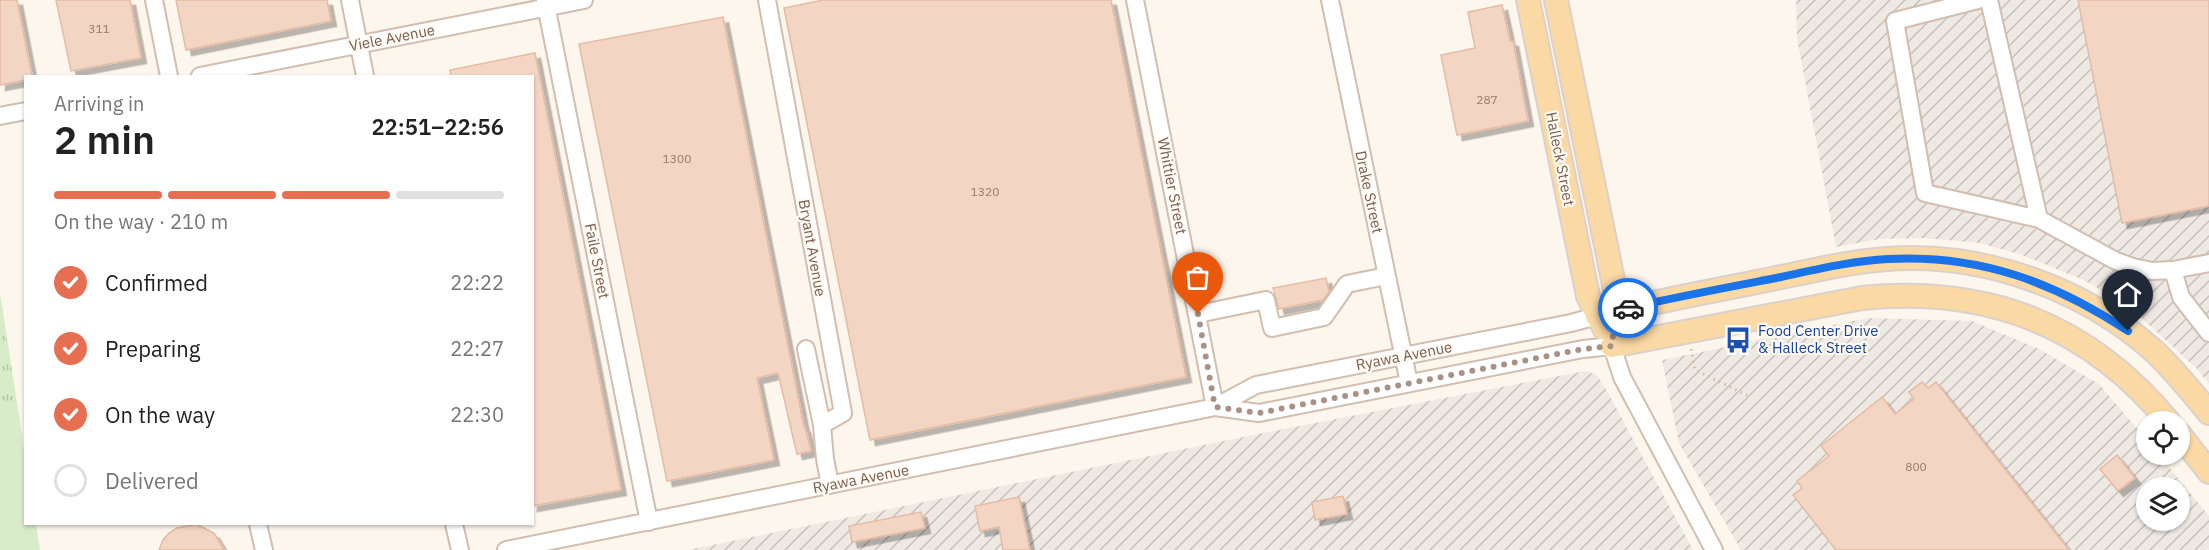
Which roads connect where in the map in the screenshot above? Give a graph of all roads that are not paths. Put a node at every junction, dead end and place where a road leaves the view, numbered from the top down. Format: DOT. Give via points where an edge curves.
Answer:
graph roads {
  1 [pos="154,0"];
  2 [pos="350,0"];
  3 [pos="584,0"];
  4 [pos="767,0"];
  5 [pos="1135,0"];
  6 [pos="1330,0"];
  7 [pos="1528,0"];
  8 [pos="1556,0"];
  9 [pos="1978,0"];
  10 [pos="1989,0"];
  11 [pos="546,4"];
  12 [pos="358,45"];
  13 [pos="169,75"];
  14 [pos="205,75"];
  15 [pos="365,75"];
  16 [pos="24,111"];
  17 [pos="0,116"];
  18 [pos="2039,219"];
  19 [pos="2209,263"];
  20 [pos="2173,270"];
  21 [pos="1386,276"];
  22 [pos="1198,314"];
  23 [pos="1606,314"];
  24 [pos="2209,333"];
  25 [pos="1612,346"];
  26 [pos="806,349"];
  27 [pos="1403,356"];
  28 [pos="1409,383"];
  29 [pos="1215,407"];
  30 [pos="2159,411"];
  31 [pos="2209,413"];
  32 [pos="822,425"];
  33 [pos="2190,448"];
  34 [pos="2209,472"];
  35 [pos="830,485"];
  36 [pos="649,522"];
  37 [pos="258,525"];
  38 [pos="454,525"];
  39 [pos="264,550"];
  40 [pos="460,550"];
  41 [pos="506,550"];
  42 [pos="1714,550"];
  1 -- 13 [label="street"];
  2 -- 12 [label="street"];
  3 -- 11 [label="street, Viele Avenue"];
  4 -- 32 [label="street, Bryant Avenue" via="843,412"];
  5 -- 22 [label="street, Whittier Street"];
  6 -- 21 [label="street, Drake Street"];
  7 -- 23 [label="main road, Halleck Street" via="1588,296"];
  8 -- 23 [label="main road, Halleck Street" via="1615,290"];
  9 -- 18 [label="street" via="1895,21 1926,193"];
  10 -- 18 [label="street"];
  11 -- 12 [label="street, Viele Avenue"];
  11 -- 36 [label="street, Faile Street"];
  12 -- 14 [label="street, Viele Avenue"];
  12 -- 15 [label="street"];
  16 -- 17 [label="street"];
  18 -- 20 [label="street" via="2116,261 2152,271"];
  19 -- 20 [label="street"];
  20 -- 24 [label="street" via="2181,297"];
  21 -- 22 [label="street" via="1347,284 1324,317 1272,328 1266,300"];
  21 -- 27 [label="street, Drake Street"];
  22 -- 29 [label="street, Whittier Street"];
  23 -- 25 [label="main road"];
  23 -- 27 [label="street, Ryawa Avenue"];
  23 -- 31 [label="main road" via="1856,263 1921,258 1984,267 2045,284 2102,313 2154,352"];
  25 -- 28 [label="street, Ryawa Avenue"];
  25 -- 30 [label="main road" via="1862,298 1920,295 1977,302 2031,318 2082,344 2128,377"];
  25 -- 42 [label="street" via="1622,378"];
  26 -- 32 [label="street"];
  27 -- 28 [label="street, Drake Street"];
  27 -- 29 [label="street, Ryawa Avenue" via="1256,385"];
  28 -- 29 [label="street, Ryawa Avenue" via="1259,413"];
  29 -- 35 [label="street, Ryawa Avenue"];
  32 -- 35 [label="street"];
  33 -- 34 [label="main road"];
  35 -- 36 [label="street, Ryawa Avenue"];
  36 -- 41 [label="street, Ryawa Avenue"];
  37 -- 39 [label="street"];
  38 -- 40 [label="street"];
}
